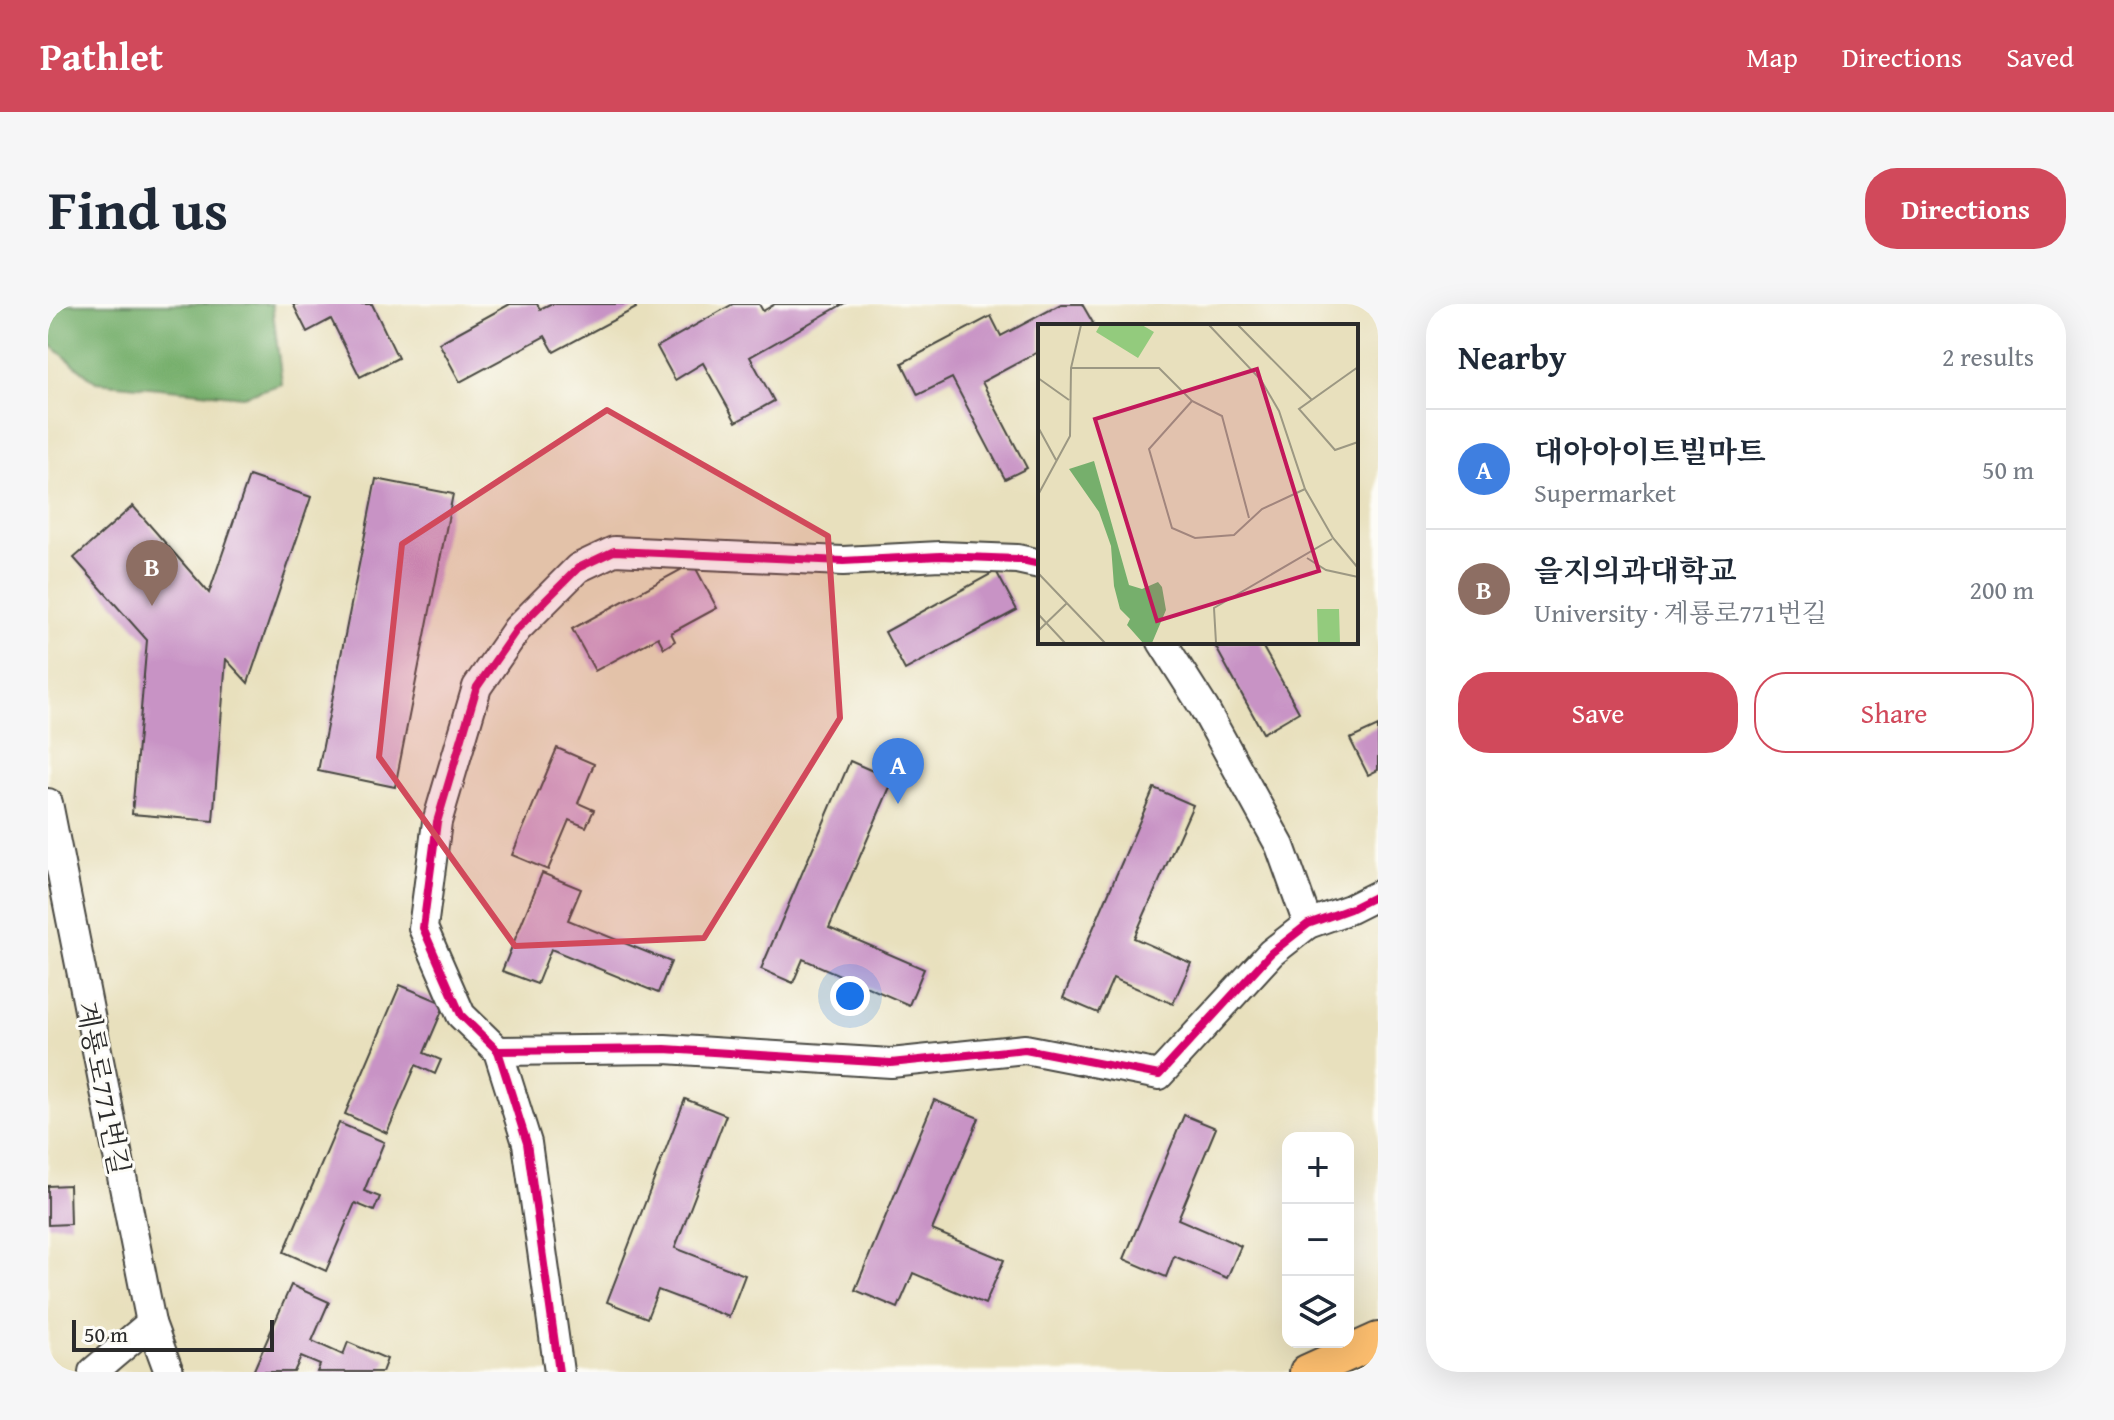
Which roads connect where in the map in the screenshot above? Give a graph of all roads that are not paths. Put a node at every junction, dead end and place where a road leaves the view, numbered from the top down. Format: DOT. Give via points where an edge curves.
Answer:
graph roads {
  1 [pos="1038,564"];
  2 [pos="1163,644"];
  3 [pos="48,803"];
  4 [pos="1378,895"];
  5 [pos="1308,924"];
  6 [pos="498,1051"];
  7 [pos="151,1323"];
  8 [pos="1378,1340"];
  9 [pos="93,1372"];
  10 [pos="169,1372"];
  11 [pos="559,1372"];
  12 [pos="1307,1372"];
  1 -- 6 [label="street" via="940,556 843,561 614,551 578,568 517,629 477,687 437,822 423,928 461,1015"];
  2 -- 5 [label="street" via="1280,846"];
  3 -- 7 [label="street, 계룡로771번길"];
  4 -- 5 [label="street"];
  5 -- 6 [label="street" via="1271,953 1159,1075 1025,1049 891,1063 665,1049"];
  6 -- 11 [label="street" via="527,1143"];
  7 -- 9 [label="street"];
  7 -- 10 [label="street, 계룡로771번길"];
  8 -- 12 [label="main road"];
}
